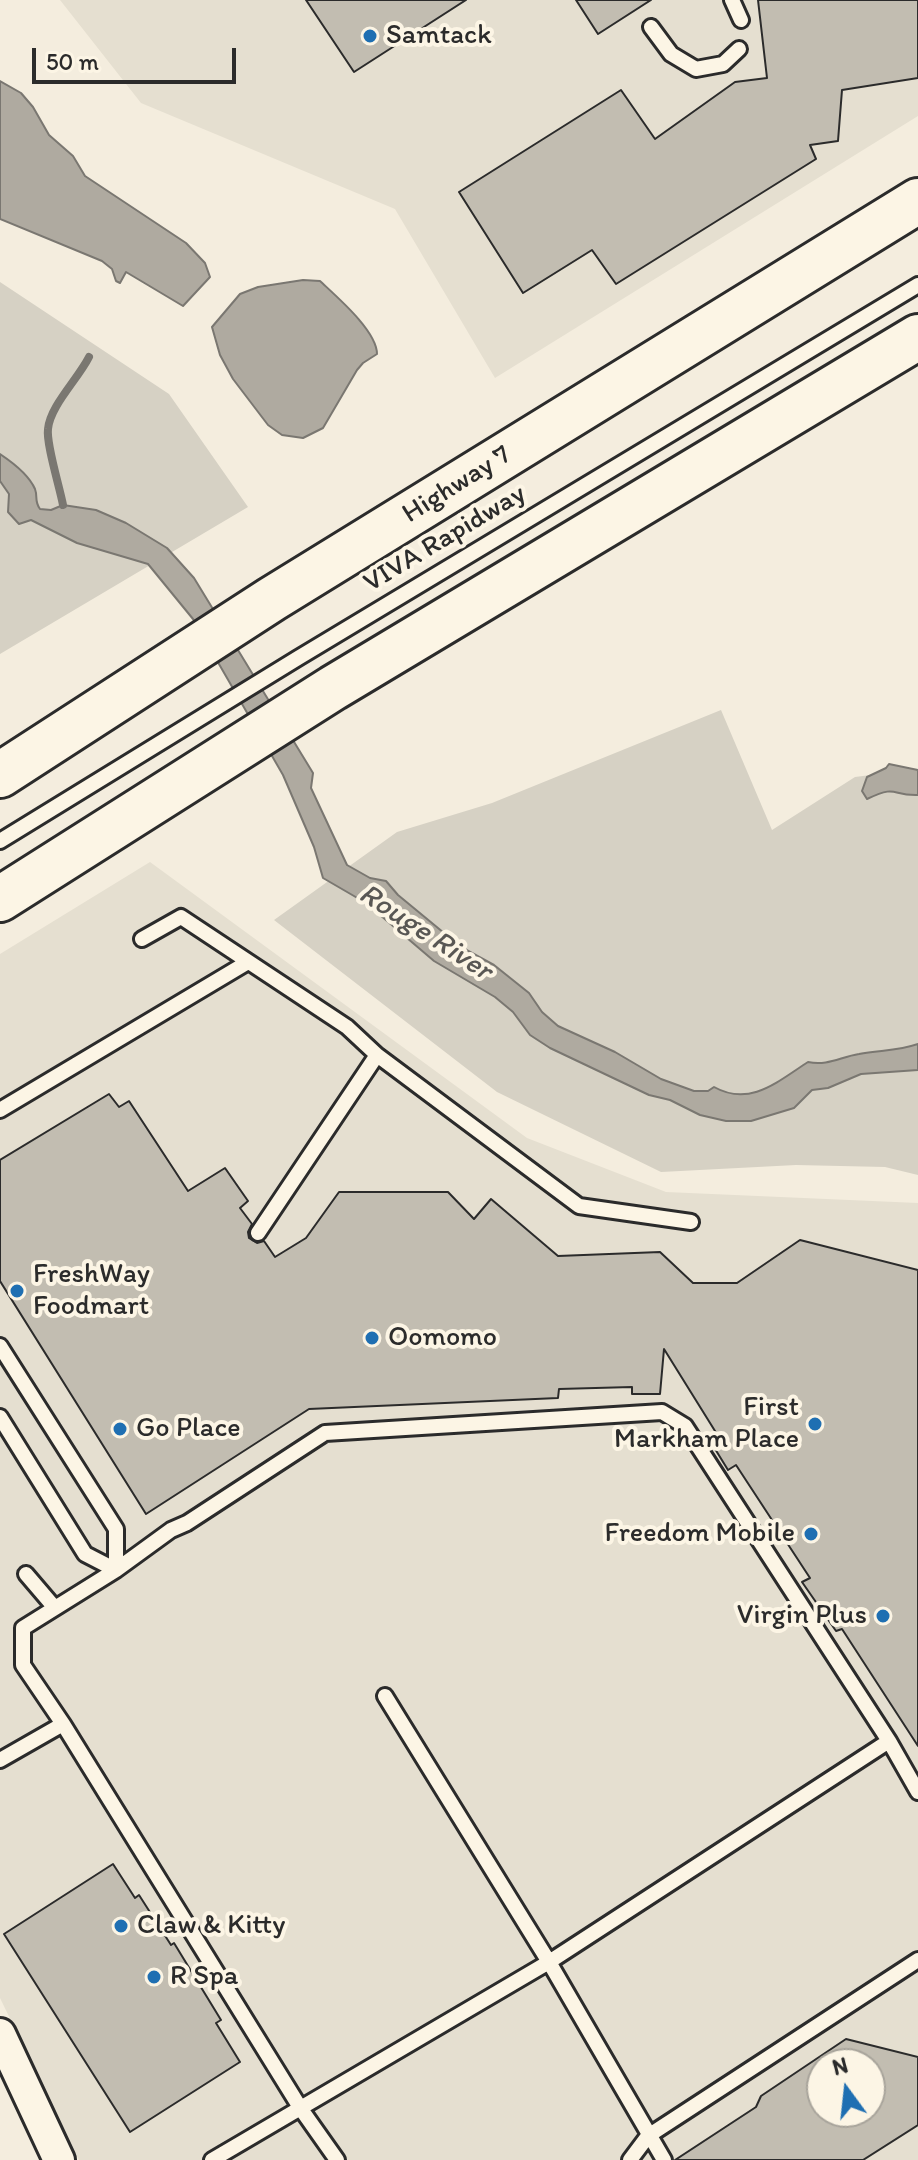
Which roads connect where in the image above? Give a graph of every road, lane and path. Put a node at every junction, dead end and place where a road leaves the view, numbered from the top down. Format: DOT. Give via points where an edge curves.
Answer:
graph roads {
  1 [pos="732,0"];
  2 [pos="741,20"];
  3 [pos="651,27"];
  4 [pos="739,49"];
  5 [pos="918,201"];
  6 [pos="918,285"];
  7 [pos="918,337"];
  8 [pos="0,775"];
  9 [pos="0,841"];
  10 [pos="0,899"];
  11 [pos="142,939"];
  12 [pos="248,962"];
  13 [pos="377,1055"];
  14 [pos="0,1110"];
  15 [pos="691,1222"];
  16 [pos="258,1233"];
  17 [pos="0,1346"];
  18 [pos="0,1417"];
  19 [pos="116,1570"];
  20 [pos="26,1574"];
  21 [pos="55,1608"];
  22 [pos="385,1696"];
  23 [pos="63,1724"];
  24 [pos="889,1741"];
  25 [pos="0,1760"];
  26 [pos="918,1792"];
  27 [pos="918,1960"];
  28 [pos="549,1962"];
  29 [pos="0,2034"];
  30 [pos="301,2109"];
  31 [pos="648,2136"];
  32 [pos="59,2160"];
  33 [pos="212,2160"];
  34 [pos="337,2160"];
  35 [pos="630,2160"];
  36 [pos="664,2160"];
  1 -- 2 [label="lane"];
  3 -- 4 [label="lane" via="671,54 696,69 723,64"];
  5 -- 8 [label="main road, Highway 7" via="272,599"];
  6 -- 9 [label="lane, VIVA Rapidway"];
  7 -- 10 [label="main road" via="333,688"];
  11 -- 12 [label="lane" via="181,917"];
  12 -- 13 [label="lane" via="347,1027"];
  12 -- 14 [label="lane"];
  13 -- 15 [label="lane" via="579,1206"];
  13 -- 16 [label="lane"];
  17 -- 19 [label="lane" via="116,1529"];
  18 -- 19 [label="lane" via="85,1554"];
  19 -- 21 [label="lane"];
  19 -- 24 [label="lane" via="325,1433 662,1412 685,1426"];
  20 -- 21 [label="lane"];
  21 -- 23 [label="lane" via="23,1628 23,1665"];
  22 -- 28 [label="lane"];
  23 -- 25 [label="lane"];
  23 -- 30 [label="lane"];
  24 -- 26 [label="lane"];
  24 -- 28 [label="lane"];
  27 -- 31 [label="lane"];
  28 -- 30 [label="lane"];
  28 -- 31 [label="lane"];
  29 -- 32 [label="street"];
  30 -- 33 [label="lane"];
  30 -- 34 [label="lane"];
  31 -- 35 [label="lane"];
  31 -- 36 [label="lane"];
}
